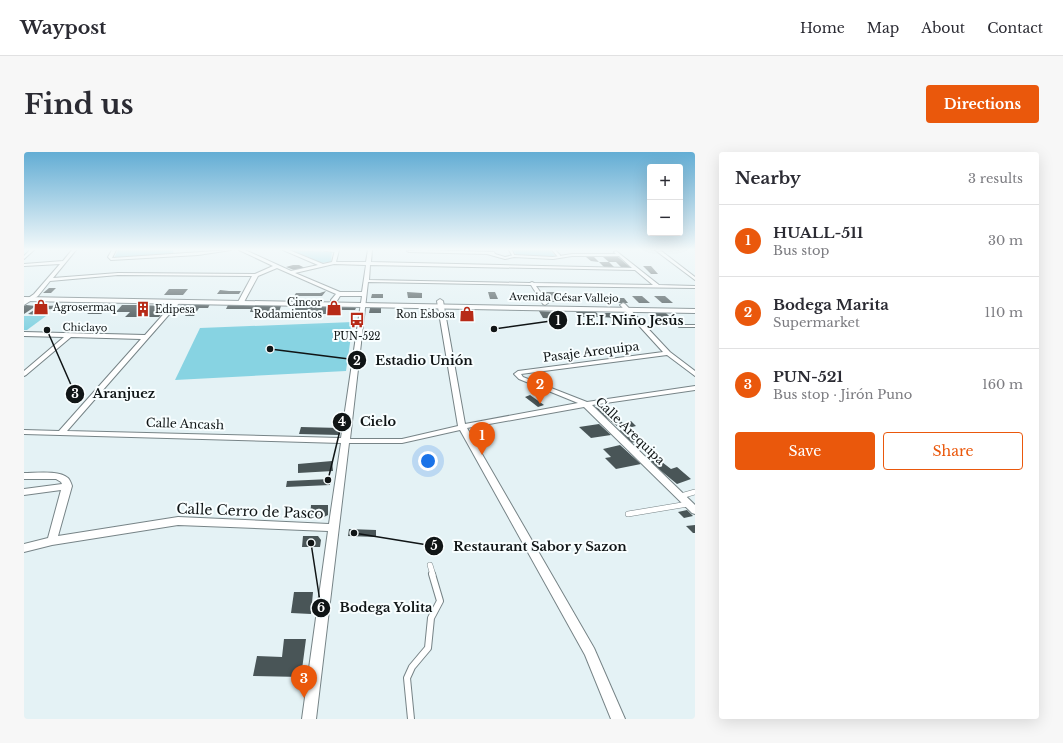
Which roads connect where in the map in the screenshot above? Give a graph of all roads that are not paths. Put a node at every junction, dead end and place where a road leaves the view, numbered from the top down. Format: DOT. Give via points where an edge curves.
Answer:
graph roads {
  1 [pos="52,276"];
  2 [pos="90,276"];
  3 [pos="254,276"];
  4 [pos="298,276"];
  5 [pos="367,276"];
  6 [pos="646,276"];
  7 [pos="49,280"];
  8 [pos="366,281"];
  9 [pos="532,283"];
  10 [pos="657,286"];
  11 [pos="695,286"];
  12 [pos="28,298"];
  13 [pos="160,299"];
  14 [pos="335,299"];
  15 [pos="364,299"];
  16 [pos="242,300"];
  17 [pos="178,301"];
  18 [pos="545,303"];
  19 [pos="440,304"];
  20 [pos="695,306"];
  21 [pos="624,307"];
  22 [pos="695,311"];
  23 [pos="682,326"];
  24 [pos="695,326"];
  25 [pos="24,334"];
  26 [pos="70,335"];
  27 [pos="146,337"];
  28 [pos="668,353"];
  29 [pos="24,374"];
  30 [pos="517,374"];
  31 [pos="695,374"];
  32 [pos="695,388"];
  33 [pos="586,404"];
  34 [pos="462,427"];
  35 [pos="24,432"];
  36 [pos="62,432"];
  37 [pos="345,441"];
  38 [pos="24,476"];
  39 [pos="67,486"];
  40 [pos="24,492"];
  41 [pos="695,492"];
  42 [pos="681,497"];
  43 [pos="688,504"];
  44 [pos="695,511"];
  45 [pos="628,514"];
  46 [pos="334,528"];
  47 [pos="52,541"];
  48 [pos="24,548"];
  49 [pos="430,565"];
  50 [pos="309,719"];
  51 [pos="411,719"];
  52 [pos="618,719"];
  1 -- 7 [label="street"];
  2 -- 7 [label="street"];
  3 -- 16 [label="street"];
  4 -- 14 [label="street"];
  5 -- 8 [label="street"];
  6 -- 10 [label="street"];
  7 -- 12 [label="street"];
  8 -- 9 [label="street"];
  8 -- 15 [label="street"];
  9 -- 10 [label="street"];
  9 -- 18 [label="street"];
  10 -- 11 [label="street"];
  12 -- 13 [label="main road, Avenida César Vallejo"];
  13 -- 16 [label="main road, Avenida César Vallejo"];
  13 -- 17 [label="main road, Avenida César Vallejo"];
  14 -- 15 [label="main road, Avenida César Vallejo"];
  14 -- 16 [label="main road, Avenida César Vallejo"];
  15 -- 19 [label="main road, Avenida César Vallejo"];
  15 -- 37 [label="street"];
  16 -- 17 [label="main road, Avenida César Vallejo"];
  17 -- 27 [label="street"];
  18 -- 19 [label="main road, Avenida César Vallejo"];
  18 -- 21 [label="main road, Avenida César Vallejo"];
  19 -- 21 [label="main road, Avenida César Vallejo"];
  19 -- 34 [label="street"];
  20 -- 21 [label="main road, Avenida César Vallejo"];
  21 -- 22 [label="main road, Avenida César Vallejo"];
  21 -- 28 [label="street"];
  23 -- 24 [label="street"];
  25 -- 26 [label="street, Chiclayo"];
  26 -- 27 [label="street, Chiclayo"];
  26 -- 29 [label="street"];
  27 -- 36 [label="street"];
  28 -- 30 [label="street, Pasaje Arequipa"];
  28 -- 31 [label="street"];
  30 -- 33 [label="street, Calle Arequipa" via="521,378"];
  32 -- 33 [label="street, Calle Ancash"];
  33 -- 34 [label="street, Calle Ancash"];
  33 -- 42 [label="street, Calle Arequipa"];
  34 -- 37 [label="street, Calle Ancash" via="402,441"];
  34 -- 52 [label="street" via="590,652"];
  35 -- 36 [label="street, Calle Ancash"];
  36 -- 37 [label="street, Calle Ancash"];
  37 -- 46 [label="street"];
  38 -- 39 [label="street" via="58,476"];
  39 -- 40 [label="street"];
  39 -- 47 [label="street"];
  41 -- 42 [label="lane"];
  42 -- 43 [label="street, Calle Arequipa"];
  43 -- 44 [label="street, Calle Arequipa"];
  43 -- 45 [label="lane"];
  46 -- 47 [label="street, Calle Cerro de Pasco" via="178,521"];
  46 -- 50 [label="street"];
  47 -- 48 [label="street, Calle Cerro de Pasco"];
  49 -- 51 [label="lane" via="440,601 431,618 428,648 412,667 407,678"];
}
